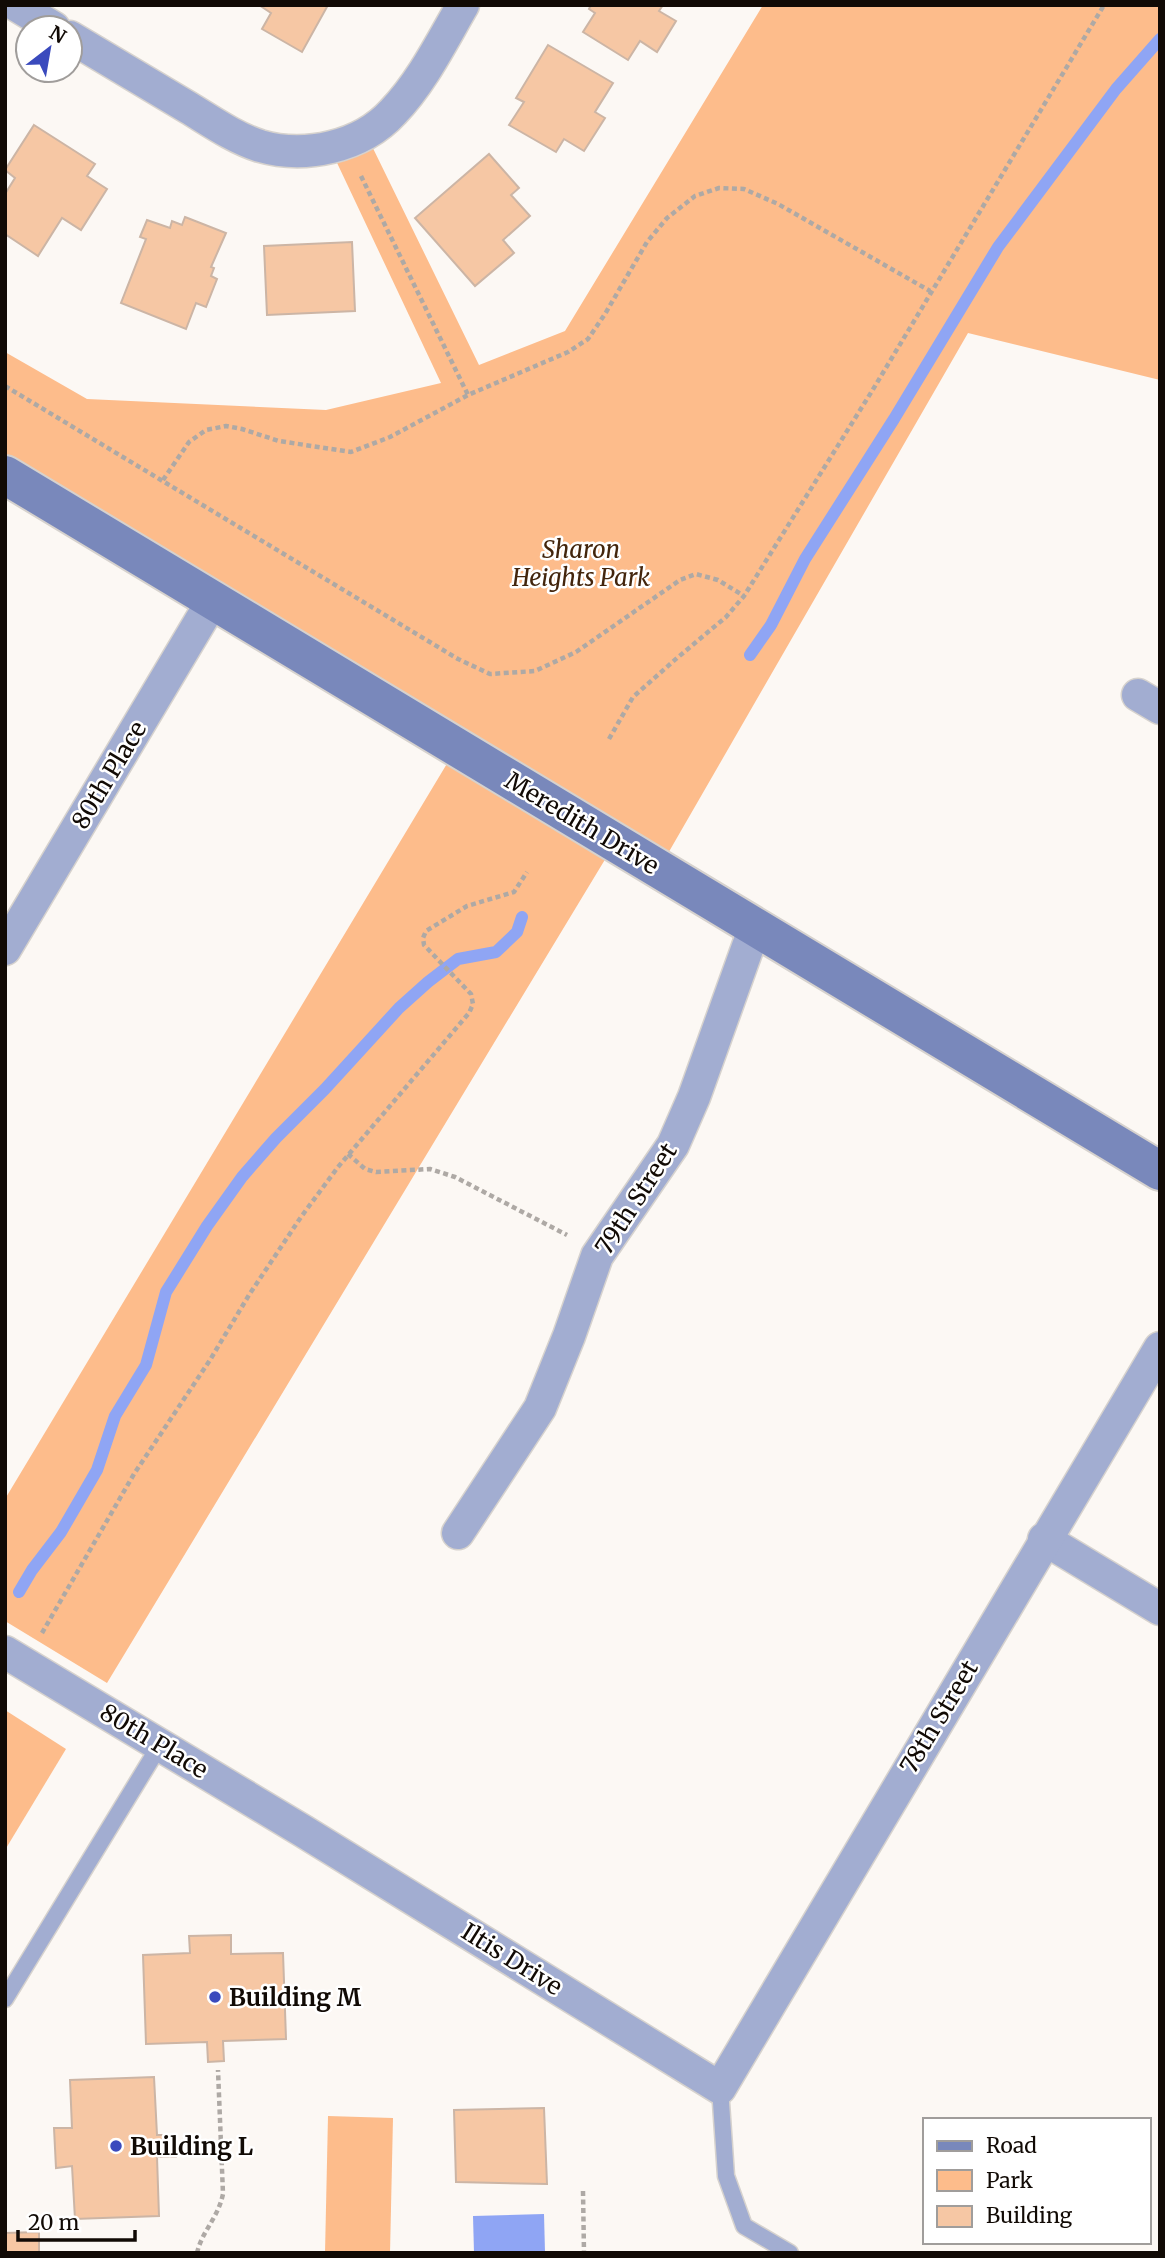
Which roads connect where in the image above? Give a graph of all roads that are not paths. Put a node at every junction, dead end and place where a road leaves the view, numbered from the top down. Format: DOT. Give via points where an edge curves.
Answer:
graph roads {
  1 [pos="463,5"];
  2 [pos="84,45"];
  3 [pos="5,475"];
  4 [pos="213,600"];
  5 [pos="755,927"];
  6 [pos="5,949"];
  7 [pos="1160,1171"];
  8 [pos="1160,1348"];
  9 [pos="458,1533"];
  10 [pos="1044,1539"];
  11 [pos="1160,1609"];
  12 [pos="15,1658"];
  13 [pos="160,1745"];
  14 [pos="303,1831"];
  15 [pos="5,1999"];
  16 [pos="720,2088"];
  17 [pos="790,2253"];
  1 -- 2 [label="street" via="392,114 366,134 330,148 296,152 260,146 229,132"];
  3 -- 4 [label="main road, Meredith Drive"];
  4 -- 5 [label="main road, Meredith Drive"];
  4 -- 6 [label="street, 80th Place"];
  5 -- 7 [label="main road, Meredith Drive"];
  5 -- 9 [label="street, 79th Street" via="673,1146 599,1254 540,1408"];
  8 -- 10 [label="street, 78th Street"];
  10 -- 11 [label="street"];
  10 -- 16 [label="street, 78th Street"];
  12 -- 13 [label="street, 80th Place"];
  13 -- 14 [label="street, 80th Place"];
  13 -- 15 [label="lane"];
  14 -- 16 [label="street, Iltis Drive"];
  16 -- 17 [label="lane" via="726,2176 744,2226"];
}
